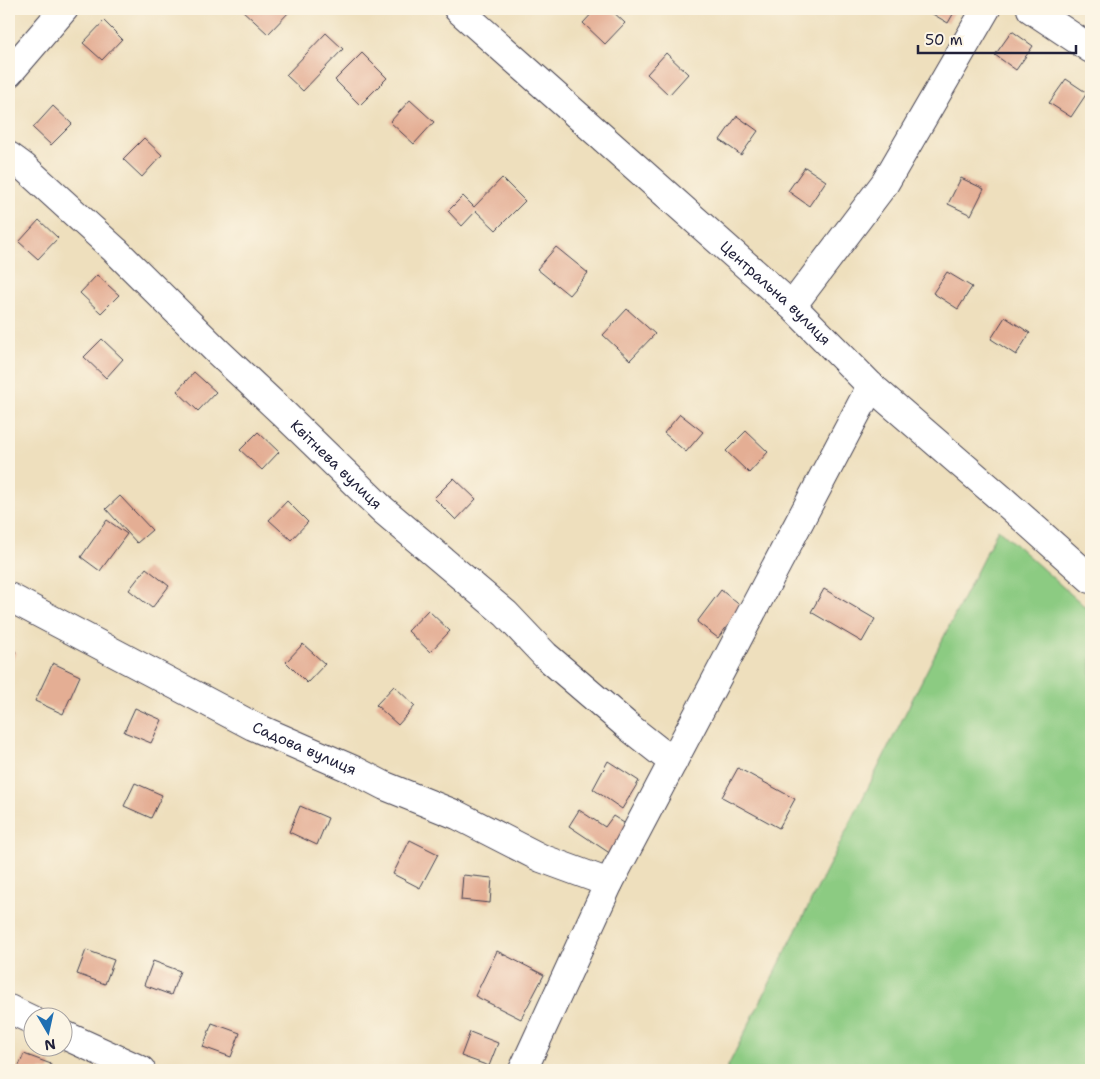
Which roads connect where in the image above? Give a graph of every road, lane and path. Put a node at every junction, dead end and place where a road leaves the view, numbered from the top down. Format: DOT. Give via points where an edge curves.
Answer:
graph roads {
  1 [pos="64,9"];
  2 [pos="458,9"];
  3 [pos="986,9"];
  4 [pos="1031,9"];
  5 [pos="1091,49"];
  6 [pos="9,73"];
  7 [pos="9,156"];
  8 [pos="792,306"];
  9 [pos="871,386"];
  10 [pos="1091,579"];
  11 [pos="9,597"];
  12 [pos="673,762"];
  13 [pos="609,883"];
  14 [pos="9,1008"];
  15 [pos="22,1015"];
  16 [pos="72,1039"];
  17 [pos="141,1070"];
  18 [pos="523,1070"];
  1 -- 6 [label="street"];
  2 -- 8 [label="street, Центральна вулиця"];
  3 -- 8 [label="street" via="885,183"];
  4 -- 5 [label="street"];
  7 -- 12 [label="street, Квітнева вулиця" via="115,250 383,510 506,614 552,662"];
  8 -- 9 [label="street, Центральна вулиця"];
  9 -- 10 [label="street, Центральна вулиця"];
  9 -- 12 [label="street"];
  11 -- 13 [label="street, Садова вулиця" via="253,726 457,815 541,858"];
  12 -- 13 [label="street"];
  13 -- 18 [label="street"];
  14 -- 15 [label="street"];
  16 -- 17 [label="street"];
}
